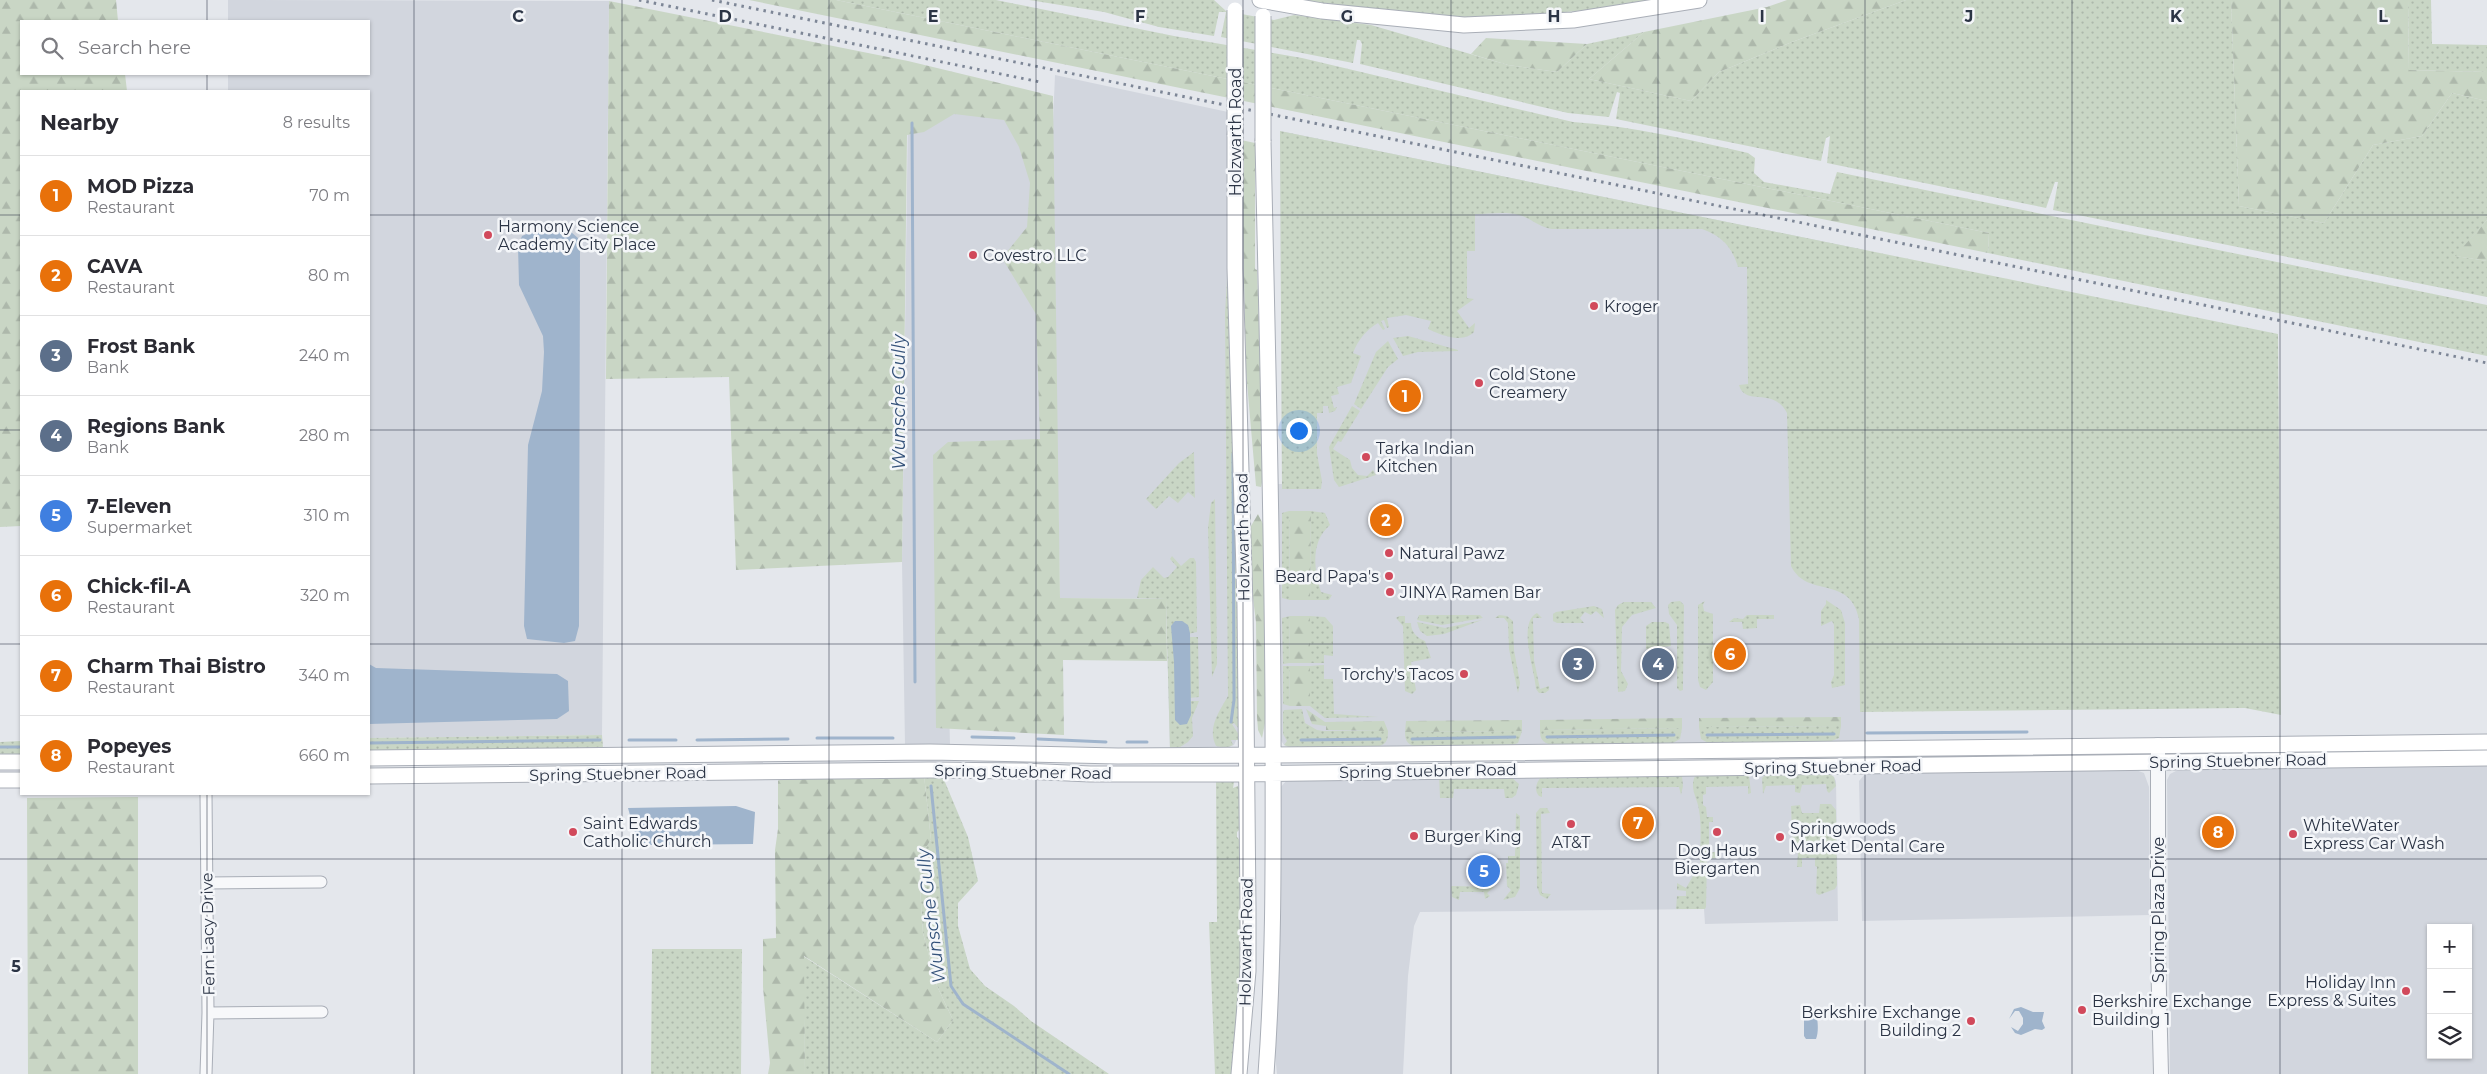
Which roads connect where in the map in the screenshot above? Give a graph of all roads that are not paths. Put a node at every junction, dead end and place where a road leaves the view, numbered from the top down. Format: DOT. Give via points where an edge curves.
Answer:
graph roads {
  1 [pos="1699,0"];
  2 [pos="1262,4"];
  3 [pos="1235,5"];
  4 [pos="2487,742"];
  5 [pos="2356,743"];
  6 [pos="2158,745"];
  7 [pos="1852,748"];
  8 [pos="772,753"];
  9 [pos="1246,755"];
  10 [pos="1273,755"];
  11 [pos="610,756"];
  12 [pos="373,758"];
  13 [pos="2487,758"];
  14 [pos="2354,760"];
  15 [pos="0,762"];
  16 [pos="20,762"];
  17 [pos="2157,762"];
  18 [pos="1846,767"];
  19 [pos="772,772"];
  20 [pos="610,774"];
  21 [pos="1246,774"];
  22 [pos="1273,774"];
  23 [pos="373,776"];
  24 [pos="0,780"];
  25 [pos="20,780"];
  26 [pos="206,795"];
  27 [pos="321,882"];
  28 [pos="207,883"];
  29 [pos="322,1012"];
  30 [pos="208,1013"];
  31 [pos="1241,1052"];
  32 [pos="1267,1056"];
  33 [pos="206,1074"];
  34 [pos="1239,1074"];
  35 [pos="1266,1074"];
  36 [pos="2160,1074"];
  1 -- 2 [label="main road" via="1573,20 1464,25"];
  2 -- 10 [label="main road, Holzwarth Road, bridge" via="1272,502"];
  3 -- 9 [label="main road, Holzwarth Road, bridge" via="1235,268"];
  4 -- 5 [label="main road, Spring Stuebner Road"];
  5 -- 6 [label="main road, Spring Stuebner Road"];
  5 -- 14 [label="main road"];
  6 -- 7 [label="main road, Spring Stuebner Road"];
  6 -- 17 [label="street, Spring Plaza Drive"];
  7 -- 10 [label="main road, Spring Stuebner Road"];
  7 -- 18 [label="main road"];
  8 -- 9 [label="main road, Spring Stuebner Road"];
  8 -- 11 [label="main road, Spring Stuebner Road"];
  8 -- 19 [label="main road"];
  9 -- 10 [label="main road, Spring Stuebner Road"];
  9 -- 21 [label="main road, Holzwarth Road"];
  10 -- 22 [label="main road, Holzwarth Road"];
  11 -- 12 [label="main road, Spring Stuebner Road"];
  11 -- 20 [label="main road"];
  12 -- 23 [label="main road"];
  13 -- 14 [label="main road, Spring Stuebner Road"];
  14 -- 17 [label="main road, Spring Stuebner Road"];
  15 -- 16 [label="main road"];
  17 -- 18 [label="main road, Spring Stuebner Road"];
  17 -- 36 [label="street, Spring Plaza Drive"];
  18 -- 22 [label="main road, Spring Stuebner Road"];
  19 -- 20 [label="main road, Spring Stuebner Road"];
  19 -- 21 [label="main road, Spring Stuebner Road" via="930,770"];
  20 -- 23 [label="main road, Spring Stuebner Road"];
  21 -- 22 [label="main road, Spring Stuebner Road"];
  21 -- 31 [label="main road, Holzwarth Road" via="1248,971"];
  22 -- 32 [label="main road, Holzwarth Road" via="1274,949"];
  24 -- 25 [label="main road"];
  26 -- 28 [label="street, Fern Lacy Drive"];
  27 -- 28 [label="street"];
  28 -- 30 [label="street, Fern Lacy Drive"];
  29 -- 30 [label="street"];
  30 -- 33 [label="street, Fern Lacy Drive"];
  31 -- 32 [label="main road"];
  31 -- 34 [label="main road, Holzwarth Road"];
  32 -- 35 [label="main road, Holzwarth Road"];
}
